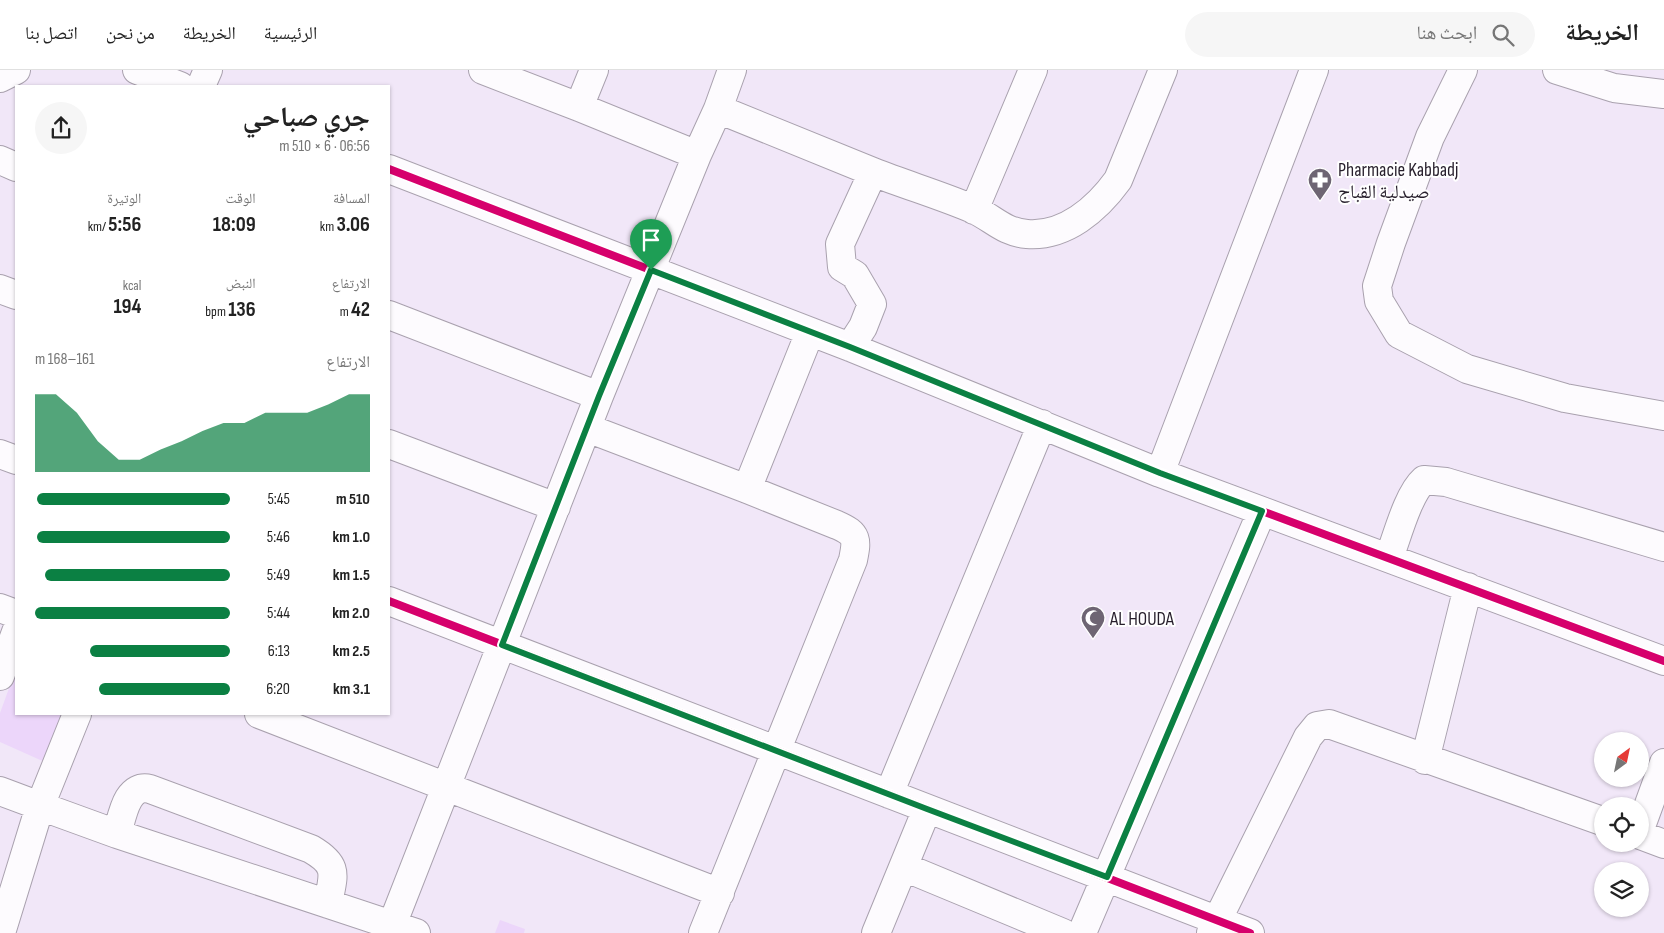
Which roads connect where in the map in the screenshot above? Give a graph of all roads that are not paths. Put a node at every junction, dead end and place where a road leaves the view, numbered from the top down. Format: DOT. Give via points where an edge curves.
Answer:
graph roads {
  1 [pos="16,70"];
  2 [pos="138,70"];
  3 [pos="208,70"];
  4 [pos="483,70"];
  5 [pos="594,70"];
  6 [pos="732,70"];
  7 [pos="1033,70"];
  8 [pos="1163,70"];
  9 [pos="1314,70"];
  10 [pos="1462,70"];
  11 [pos="1556,70"];
  12 [pos="0,78"];
  13 [pos="177,85"];
  14 [pos="201,85"];
  15 [pos="1664,94"];
  16 [pos="579,107"];
  17 [pos="718,109"];
  18 [pos="697,155"];
  19 [pos="0,160"];
  20 [pos="15,167"];
  21 [pos="390,169"];
  22 [pos="873,172"];
  23 [pos="974,210"];
  24 [pos="651,270"];
  25 [pos="0,288"];
  26 [pos="15,295"];
  27 [pos="390,315"];
  28 [pos="810,332"];
  29 [pos="850,347"];
  30 [pos="599,396"];
  31 [pos="1664,416"];
  32 [pos="1042,424"];
  33 [pos="587,428"];
  34 [pos="390,444"];
  35 [pos="0,454"];
  36 [pos="15,460"];
  37 [pos="1160,473"];
  38 [pos="748,489"];
  39 [pos="556,507"];
  40 [pos="1262,511"];
  41 [pos="1664,547"];
  42 [pos="1389,558"];
  43 [pos="1468,588"];
  44 [pos="390,601"];
  45 [pos="0,608"];
  46 [pos="15,614"];
  47 [pos="15,635"];
  48 [pos="502,645"];
  49 [pos="1664,661"];
  50 [pos="0,676"];
  51 [pos="76,715"];
  52 [pos="263,715"];
  53 [pos="777,752"];
  54 [pos="1425,760"];
  55 [pos="1664,762"];
  56 [pos="446,786"];
  57 [pos="0,791"];
  58 [pos="889,794"];
  59 [pos="1649,804"];
  60 [pos="40,806"];
  61 [pos="927,809"];
  62 [pos="1594,819"];
  63 [pos="116,834"];
  64 [pos="1649,838"];
  65 [pos="1664,844"];
  66 [pos="904,867"];
  67 [pos="1107,877"];
  68 [pos="720,893"];
  69 [pos="328,904"];
  70 [pos="1213,926"];
  71 [pos="404,929"];
  72 [pos="1,933"];
  73 [pos="703,933"];
  74 [pos="876,933"];
  75 [pos="1063,933"];
  76 [pos="1082,933"];
  77 [pos="1250,933"];
  1 -- 12 [label="street"];
  2 -- 13 [label="street"];
  3 -- 14 [label="street"];
  4 -- 16 [label="street"];
  5 -- 16 [label="street"];
  6 -- 17 [label="street"];
  7 -- 23 [label="street"];
  8 -- 23 [label="street" via="1118,180 1107,196 1076,222 1050,232 1028,234 1008,231"];
  9 -- 37 [label="street"];
  10 -- 31 [label="street" via="1430,137 1391,243 1377,286 1379,301 1399,334 1466,368 1565,398"];
  11 -- 15 [label="street" via="1614,88"];
  16 -- 18 [label="street"];
  17 -- 18 [label="street"];
  17 -- 22 [label="street"];
  18 -- 24 [label="street"];
  19 -- 20 [label="street"];
  21 -- 24 [label="street"];
  22 -- 23 [label="street"];
  22 -- 29 [label="street" via="840,244 842,267 854,275 872,304"];
  24 -- 28 [label="street"];
  24 -- 30 [label="street"];
  25 -- 26 [label="street"];
  27 -- 30 [label="street"];
  28 -- 29 [label="street"];
  28 -- 38 [label="street"];
  29 -- 32 [label="street"];
  30 -- 33 [label="street"];
  32 -- 37 [label="street"];
  32 -- 58 [label="street"];
  33 -- 38 [label="street"];
  33 -- 39 [label="street"];
  34 -- 39 [label="street"];
  35 -- 36 [label="street"];
  37 -- 40 [label="street"];
  38 -- 53 [label="street" via="848,529 856,545 853,560"];
  39 -- 48 [label="street"];
  40 -- 42 [label="street"];
  40 -- 67 [label="street"];
  41 -- 42 [label="street" via="1446,482 1424,480 1413,496"];
  42 -- 43 [label="street"];
  43 -- 49 [label="street"];
  43 -- 54 [label="street"];
  44 -- 48 [label="street"];
  45 -- 46 [label="street"];
  47 -- 50 [label="street"];
  48 -- 53 [label="street"];
  48 -- 56 [label="street"];
  51 -- 60 [label="street"];
  52 -- 56 [label="street"];
  53 -- 58 [label="street"];
  53 -- 68 [label="street"];
  54 -- 62 [label="street"];
  54 -- 70 [label="street" via="1329,724 1317,726 1308,737"];
  55 -- 59 [label="street"];
  56 -- 68 [label="street"];
  56 -- 71 [label="street"];
  57 -- 60 [label="street"];
  58 -- 61 [label="street"];
  60 -- 63 [label="street"];
  60 -- 72 [label="street"];
  61 -- 66 [label="street"];
  61 -- 67 [label="street"];
  63 -- 69 [label="street"];
  63 -- 69 [label="street" via="127,801 144,788 322,855 332,870"];
  64 -- 65 [label="street"];
  66 -- 74 [label="street"];
  66 -- 75 [label="street"];
  67 -- 70 [label="street"];
  67 -- 76 [label="street"];
  68 -- 73 [label="street"];
  69 -- 71 [label="street"];
  70 -- 77 [label="street"];
}
